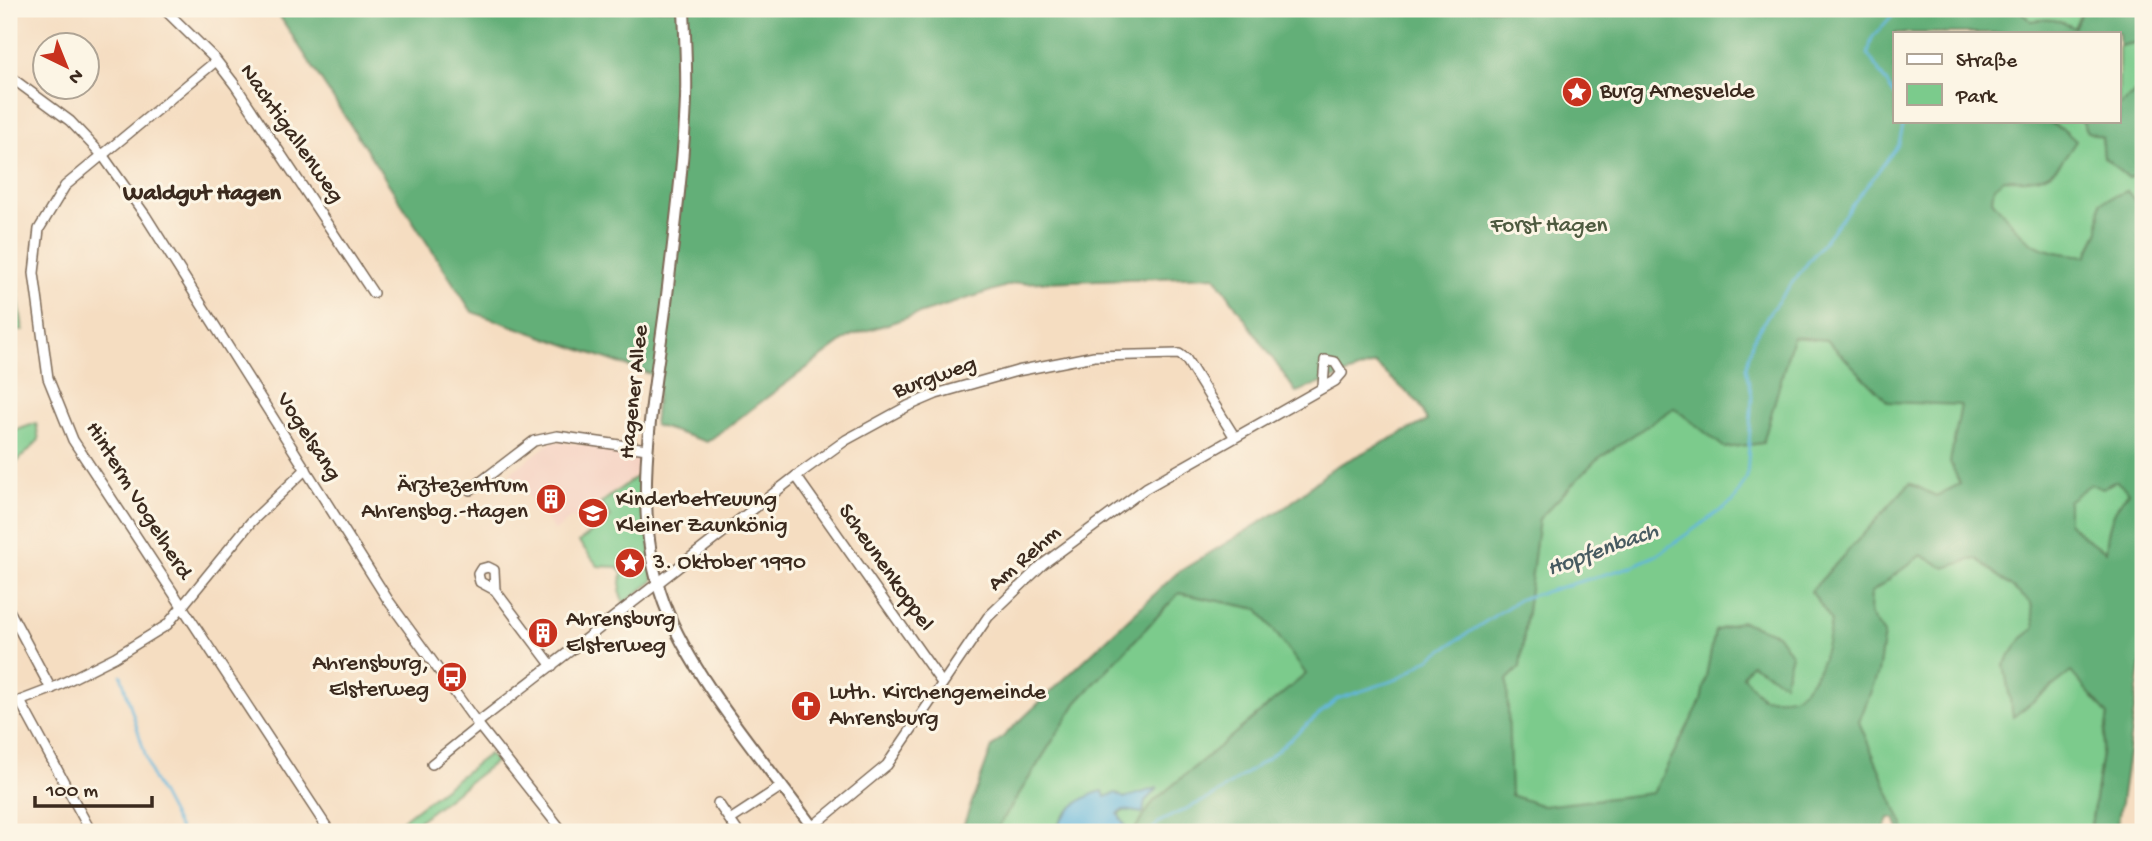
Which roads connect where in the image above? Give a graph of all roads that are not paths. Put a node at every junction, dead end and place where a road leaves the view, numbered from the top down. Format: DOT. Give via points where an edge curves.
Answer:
graph roads {
  1 [pos="164,9"];
  2 [pos="684,9"];
  3 [pos="216,61"];
  4 [pos="9,76"];
  5 [pos="103,156"];
  6 [pos="373,293"];
  7 [pos="1323,386"];
  8 [pos="1234,436"];
  9 [pos="647,449"];
  10 [pos="306,469"];
  11 [pos="796,476"];
  12 [pos="470,490"];
  13 [pos="658,584"];
  14 [pos="495,590"];
  15 [pos="182,607"];
  16 [pos="9,610"];
  17 [pos="552,666"];
  18 [pos="942,683"];
  19 [pos="51,689"];
  20 [pos="20,701"];
  21 [pos="9,705"];
  22 [pos="478,724"];
  23 [pos="432,764"];
  24 [pos="782,786"];
  25 [pos="718,803"];
  26 [pos="730,820"];
  27 [pos="814,829"];
  28 [pos="91,832"];
  29 [pos="330,832"];
  30 [pos="563,832"];
  31 [pos="738,832"];
  1 -- 3 [label="street, Nachtigallenweg"];
  2 -- 9 [label="street, Hagener Allee" via="686,98"];
  3 -- 5 [label="street, Hinterm Vogelherd"];
  3 -- 6 [label="street, Nachtigallenweg" via="271,136"];
  4 -- 5 [label="street, Vogelsang" via="70,121"];
  5 -- 10 [label="street, Vogelsang"];
  5 -- 15 [label="street, Hinterm Vogelherd" via="65,186 39,229 33,274 48,379 72,440"];
  7 -- 8 [label="street, Am Rehm"];
  8 -- 11 [label="street, Burgweg" via="1179,354 1094,356 936,394 846,440"];
  8 -- 18 [label="street, Am Rehm" via="1146,488 1043,564 988,617"];
  9 -- 12 [label="street" via="557,436 534,441"];
  9 -- 13 [label="street, Hagener Allee" via="648,519"];
  10 -- 15 [label="street" via="251,522"];
  10 -- 22 [label="street, Vogelsang" via="388,600"];
  11 -- 13 [label="street, Burgweg"];
  11 -- 18 [label="street, Scheunenkoppel"];
  13 -- 17 [label="street, Burgweg"];
  13 -- 24 [label="street, Hagener Allee" via="694,659"];
  14 -- 17 [label="street"];
  15 -- 19 [label="street" via="145,642"];
  15 -- 29 [label="street, Hinterm Vogelherd"];
  16 -- 19 [label="street"];
  17 -- 22 [label="street, Burgweg"];
  18 -- 27 [label="street, Am Rehm" via="887,765"];
  19 -- 20 [label="street"];
  20 -- 21 [label="street"];
  20 -- 28 [label="street"];
  22 -- 23 [label="street, Burgweg"];
  22 -- 30 [label="street, Vogelsang"];
  24 -- 26 [label="street"];
  24 -- 27 [label="street, Hagener Allee"];
  25 -- 26 [label="street"];
  26 -- 31 [label="street"];
}
